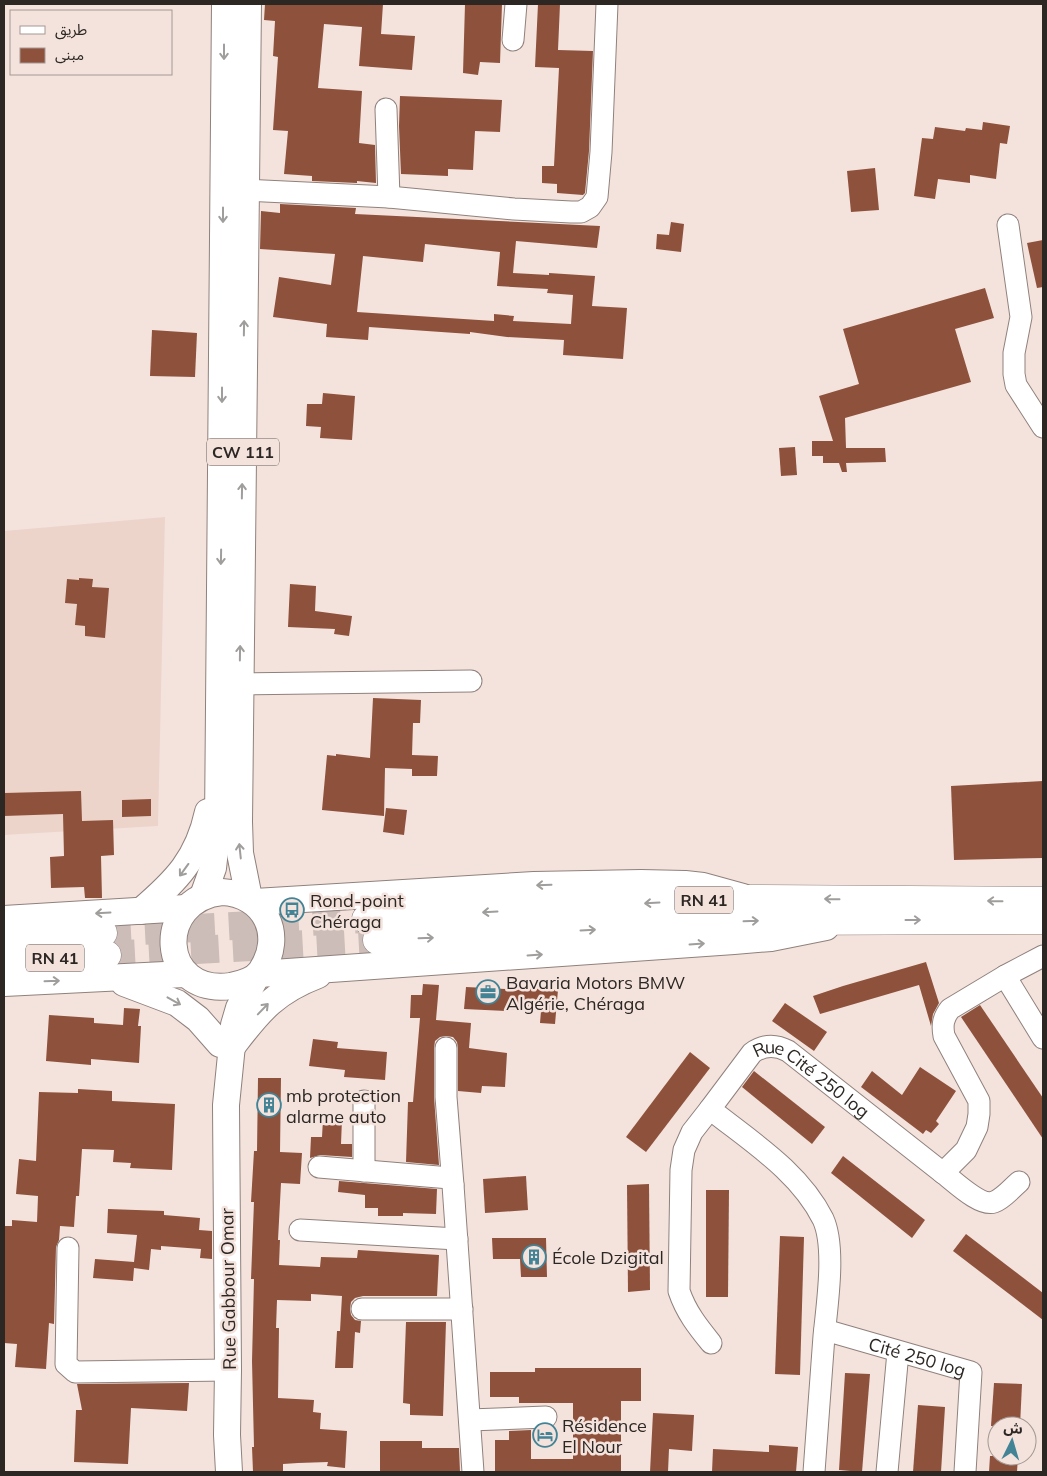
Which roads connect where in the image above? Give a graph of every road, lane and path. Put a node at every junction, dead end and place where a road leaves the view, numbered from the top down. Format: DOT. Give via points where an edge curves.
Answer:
graph roads {
  1 [pos="225,4"];
  2 [pos="248,4"];
  3 [pos="516,4"];
  4 [pos="607,4"];
  5 [pos="513,40"];
  6 [pos="386,109"];
  7 [pos="246,190"];
  8 [pos="388,198"];
  9 [pos="1008,225"];
  10 [pos="1043,427"];
  11 [pos="471,681"];
  12 [pos="240,684"];
  13 [pos="218,758"];
  14 [pos="748,899"];
  15 [pos="251,900"];
  16 [pos="1043,901"];
  17 [pos="195,902"];
  18 [pos="141,911"];
  19 [pos="4,919"];
  20 [pos="854,920"];
  21 [pos="1043,920"];
  22 [pos="4,939"];
  23 [pos="107,956"];
  24 [pos="1043,956"];
  25 [pos="4,961"];
  26 [pos="335,969"];
  27 [pos="257,975"];
  28 [pos="1005,976"];
  29 [pos="191,978"];
  30 [pos="4,983"];
  31 [pos="1043,1038"];
  32 [pos="226,1046"];
  33 [pos="446,1048"];
  34 [pos="364,1102"];
  35 [pos="710,1109"];
  36 [pos="319,1167"];
  37 [pos="364,1171"];
  38 [pos="943,1173"];
  39 [pos="1019,1182"];
  40 [pos="453,1185"];
  41 [pos="300,1230"];
  42 [pos="456,1240"];
  43 [pos="68,1248"];
  44 [pos="362,1309"];
  45 [pos="462,1309"];
  46 [pos="825,1330"];
  47 [pos="711,1343"];
  48 [pos="898,1352"];
  49 [pos="228,1370"];
  50 [pos="546,1417"];
  51 [pos="470,1420"];
  52 [pos="229,1472"];
  53 [pos="473,1472"];
  54 [pos="814,1472"];
  55 [pos="887,1472"];
  56 [pos="965,1472"];
  1 -- 13 [label="main road, CW 111, one-way"];
  2 -- 7 [label="main road, CW 111"];
  3 -- 5 [label="street"];
  4 -- 8 [label="street" via="601,152 597,197 590,207 581,212 571,212"];
  6 -- 8 [label="street"];
  7 -- 8 [label="street"];
  12 -- 7 [label="main road, CW 111, one-way"];
  9 -- 10 [label="street" via="1021,317 1014,352 1016,386"];
  11 -- 12 [label="street"];
  15 -- 12 [label="main road, CW 111, one-way" via="244,879 239,838"];
  13 -- 17 [label="main road, CW 111" via="217,839 210,880"];
  13 -- 18 [label="main road, one-way" via="205,824 190,861 175,881"];
  14 -- 15 [label="main road, one-way" via="703,886 641,883 534,885"];
  16 -- 14 [label="highway, RN 41, one-way"];
  14 -- 20 [label="highway, RN 41, one-way" via="372,930"];
  15 -- 17 [label="main road" via="231,892 212,893"];
  15 -- 27 [label="main road" via="264,914 272,945 268,960"];
  17 -- 18 [label="main road"];
  17 -- 29 [label="main road" via="178,920 173,948 177,961"];
  18 -- 19 [label="main road, one-way"];
  20 -- 21 [label="highway, RN 41, one-way"];
  26 -- 20 [label="main road, one-way" via="771,938"];
  22 -- 23 [label="highway, RN 41"];
  23 -- 25 [label="highway, RN 41"];
  23 -- 29 [label="main road"];
  30 -- 23 [label="main road, one-way"];
  23 -- 32 [label="main road, one-way" via="177,1002"];
  24 -- 28 [label="street"];
  26 -- 27 [label="main road"];
  32 -- 26 [label="main road, one-way" via="273,999 300,982"];
  27 -- 29 [label="main road" via="239,984 221,987"];
  27 -- 32 [label="main road, Rue Gabbour Omar" via="239,1008"];
  28 -- 31 [label="street"];
  28 -- 38 [label="street" via="950,1009 944,1017 944,1036 979,1101 979,1114 977,1127 966,1150"];
  29 -- 32 [label="main road, Rue Gabbour Omar" via="212,1012"];
  32 -- 49 [label="main road, Rue Gabbour Omar"];
  33 -- 40 [label="street" via="446,1097"];
  34 -- 37 [label="street"];
  35 -- 38 [label="street, Rue Cité 250 log" via="752,1053 759,1048 780,1047"];
  35 -- 46 [label="street" via="778,1162 814,1203 824,1220 829,1237"];
  35 -- 47 [label="street, Rue Cité 250 log" via="692,1132 684,1150 679,1291 685,1307"];
  36 -- 37 [label="street"];
  37 -- 40 [label="street" via="450,1178"];
  38 -- 39 [label="street, Rue Cité 250 log" via="976,1199 987,1203 1000,1200"];
  40 -- 42 [label="street"];
  41 -- 42 [label="street"];
  42 -- 45 [label="street"];
  43 -- 49 [label="street" via="66,1364 75,1372"];
  44 -- 45 [label="street"];
  45 -- 51 [label="street"];
  46 -- 48 [label="street, Cité 250 log"];
  46 -- 54 [label="street"];
  48 -- 55 [label="street"];
  48 -- 56 [label="street, Cité 250 log" via="972,1372"];
  49 -- 52 [label="main road, Rue Gabbour Omar"];
  50 -- 51 [label="street"];
  51 -- 53 [label="street"];
}
